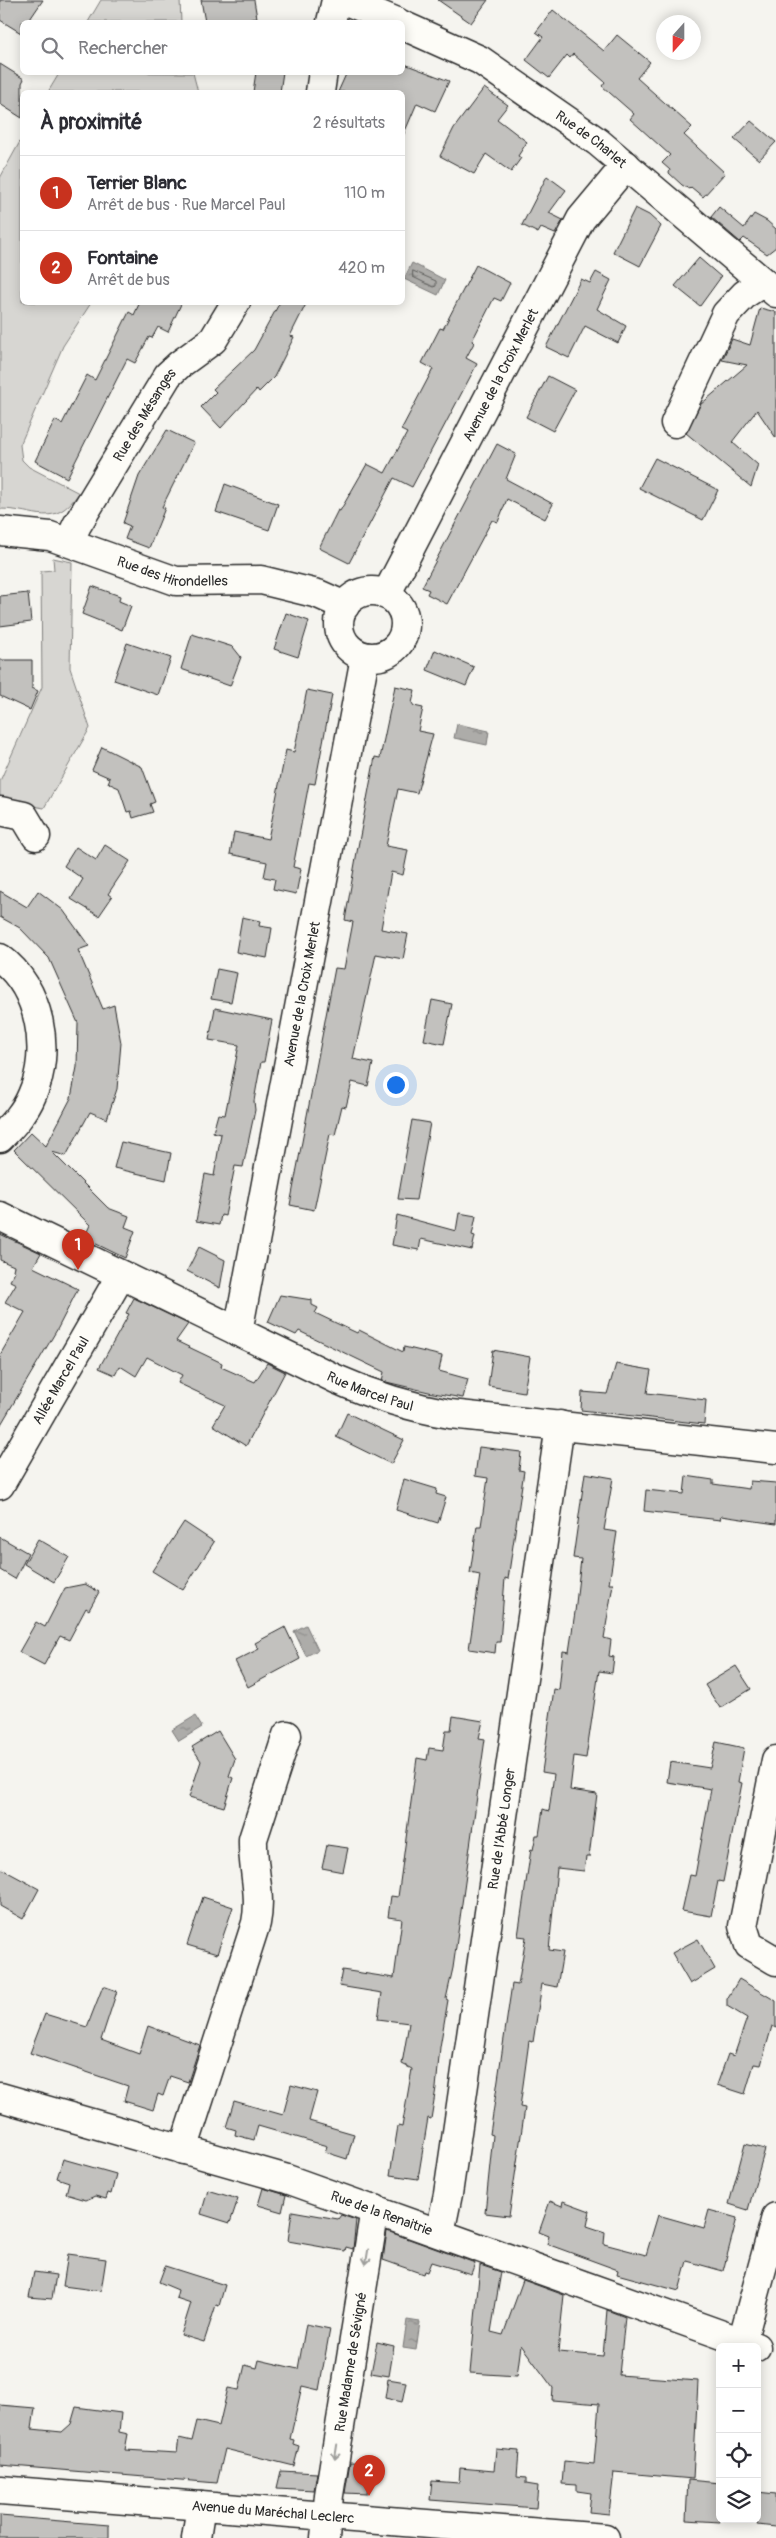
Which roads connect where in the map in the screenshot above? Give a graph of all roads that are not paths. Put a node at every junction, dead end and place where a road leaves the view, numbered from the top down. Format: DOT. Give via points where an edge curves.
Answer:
graph roads {
  1 [pos="336,0"];
  2 [pos="344,0"];
  3 [pos="331,20"];
  4 [pos="391,20"];
  5 [pos="405,26"];
  6 [pos="323,75"];
  7 [pos="320,90"];
  8 [pos="626,164"];
  9 [pos="769,288"];
  10 [pos="234,305"];
  11 [pos="675,423"];
  12 [pos="0,531"];
  13 [pos="69,542"];
  14 [pos="386,595"];
  15 [pos="345,606"];
  16 [pos="365,656"];
  17 [pos="0,812"];
  18 [pos="36,836"];
  19 [pos="0,958"];
  20 [pos="0,1138"];
  21 [pos="1,1214"];
  22 [pos="121,1275"];
  23 [pos="238,1332"];
  24 [pos="560,1425"];
  25 [pos="776,1449"];
  26 [pos="0,1485"];
  27 [pos="286,1735"];
  28 [pos="776,1760"];
  29 [pos="776,1961"];
  30 [pos="0,2096"];
  31 [pos="183,2150"];
  32 [pos="375,2209"];
  33 [pos="776,2217"];
  34 [pos="440,2233"];
  35 [pos="746,2343"];
  36 [pos="752,2343"];
  37 [pos="761,2348"];
  38 [pos="776,2354"];
  39 [pos="0,2490"];
  40 [pos="201,2506"];
  41 [pos="326,2527"];
  42 [pos="588,2537"];
  43 [pos="196,2538"];
  1 -- 3 [label="street"];
  2 -- 4 [label="street"];
  5 -- 8 [label="street, Rue de Charlet" via="494,69"];
  6 -- 7 [label="street"];
  8 -- 9 [label="street, Rue de Charlet"];
  8 -- 14 [label="street, Avenue de la Croix Merlet" via="581,219"];
  9 -- 11 [label="street, Rue de Charlet" via="739,300 726,314"];
  10 -- 13 [label="street, Rue des Mésanges" via="213,340 168,376"];
  12 -- 13 [label="street, Rue des Hirondelles" via="50,536"];
  13 -- 15 [label="street, Rue des Hirondelles" via="176,581 261,580 318,594"];
  14 -- 15 [label="street" via="364,593"];
  14 -- 16 [label="street" via="395,601 404,616 402,638 387,654"];
  15 -- 16 [label="street" via="340,624 342,637 349,647"];
  16 -- 23 [label="street, Avenue de la Croix Merlet"];
  17 -- 18 [label="street" via="24,816"];
  19 -- 20 [label="street" via="19,978 38,1015 41,1060 32,1095 24,1111"];
  21 -- 22 [label="street, Rue Marcel Paul"];
  22 -- 23 [label="street, Rue Marcel Paul"];
  22 -- 26 [label="street, Allée Marcel Paul"];
  23 -- 24 [label="street, Rue Marcel Paul" via="378,1397 450,1414"];
  24 -- 25 [label="street, Rue Marcel Paul"];
  24 -- 34 [label="street, Rue de l’Abbé Longer"];
  27 -- 31 [label="street" via="253,1839 252,1856 259,1891 256,1923"];
  28 -- 29 [label="street" via="743,1926 749,1945"];
  30 -- 31 [label="street, Rue de la Renaitrie"];
  31 -- 32 [label="street, Rue de la Renaitrie" via="287,2179"];
  32 -- 34 [label="street, Rue de la Renaitrie"];
  32 -- 41 [label="street, Rue Madame de Sévigné, one-way"];
  33 -- 36 [label="street"];
  34 -- 35 [label="street, Rue de la Renaitrie"];
  37 -- 38 [label="street, Rue de la Renaitrie"];
  39 -- 40 [label="street, Avenue du Maréchal Leclerc"];
  40 -- 41 [label="street, Avenue du Maréchal Leclerc"];
  40 -- 43 [label="street"];
  41 -- 42 [label="street, Avenue du Maréchal Leclerc"];
}
